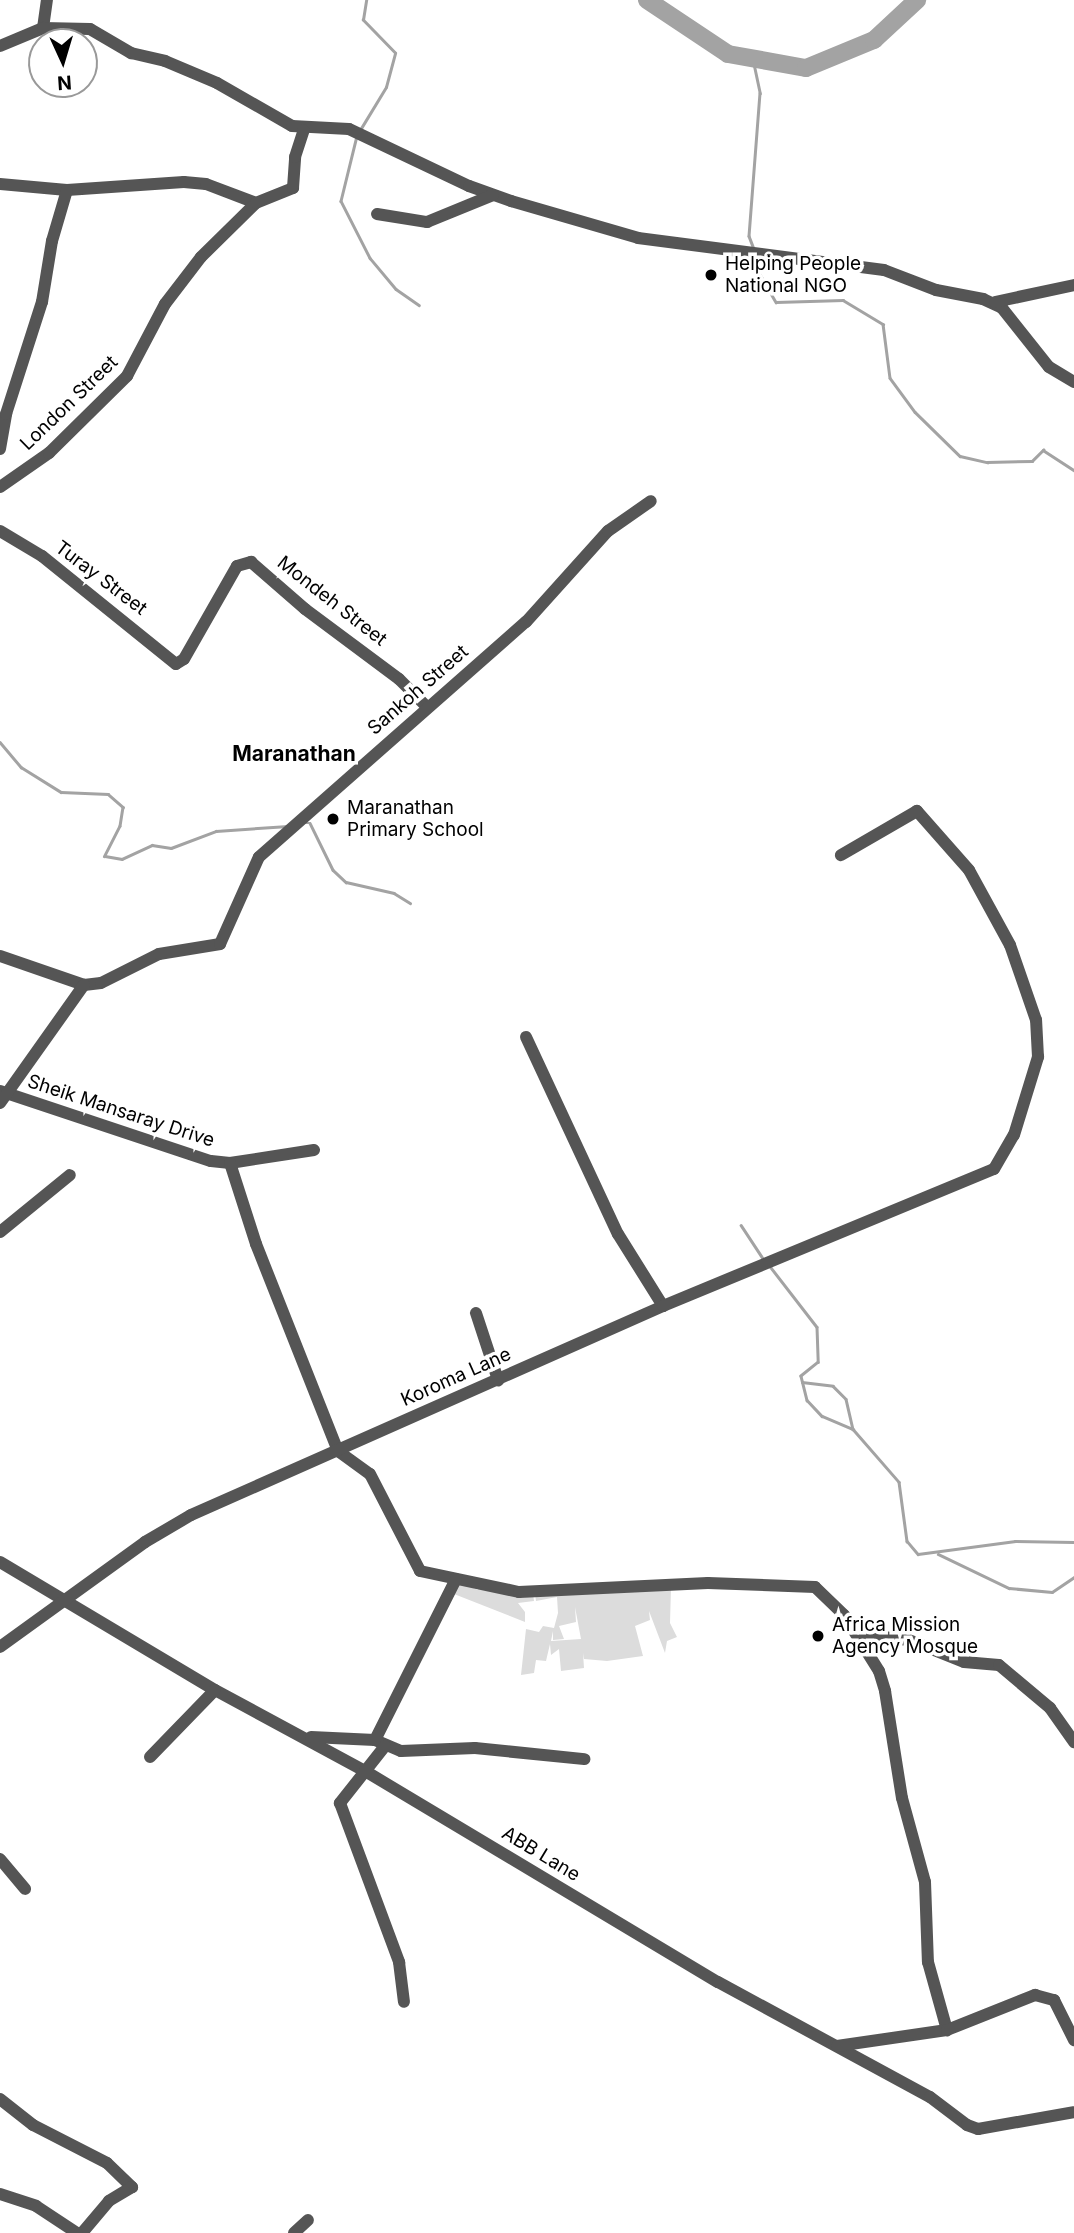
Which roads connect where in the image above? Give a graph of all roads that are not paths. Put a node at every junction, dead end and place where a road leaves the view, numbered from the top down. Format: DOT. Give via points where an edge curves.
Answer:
graph roads {
  1 [pos="47,0"];
  2 [pos="43,28"];
  3 [pos="28,34"];
  4 [pos="98,34"];
  5 [pos="0,46"];
  6 [pos="304,130"];
  7 [pos="0,184"];
  8 [pos="67,190"];
  9 [pos="493,195"];
  10 [pos="257,203"];
  11 [pos="377,214"];
  12 [pos="1074,285"];
  13 [pos="995,302"];
  14 [pos="1074,382"];
  15 [pos="0,449"];
  16 [pos="0,487"];
  17 [pos="651,500"];
  18 [pos="0,530"];
  19 [pos="173,663"];
  20 [pos="426,706"];
  21 [pos="841,855"];
  22 [pos="0,956"];
  23 [pos="84,985"];
  24 [pos="526,1037"];
  25 [pos="2,1096"];
  26 [pos="314,1150"];
  27 [pos="230,1163"];
  28 [pos="70,1175"];
  29 [pos="0,1232"];
  30 [pos="663,1306"];
  31 [pos="476,1313"];
  32 [pos="498,1380"];
  33 [pos="338,1451"];
  34 [pos="0,1562"];
  35 [pos="456,1579"];
  36 [pos="64,1600"];
  37 [pos="858,1634"];
  38 [pos="0,1647"];
  39 [pos="215,1690"];
  40 [pos="306,1737"];
  41 [pos="1074,1742"];
  42 [pos="380,1743"];
  43 [pos="149,1757"];
  44 [pos="584,1759"];
  45 [pos="365,1771"];
  46 [pos="0,1858"];
  47 [pos="25,1888"];
  48 [pos="404,2002"];
  49 [pos="947,2030"];
  50 [pos="1074,2040"];
  51 [pos="837,2046"];
  52 [pos="0,2099"];
  53 [pos="1074,2112"];
  54 [pos="0,2194"];
  55 [pos="309,2220"];
  56 [pos="79,2233"];
  57 [pos="294,2233"];
  1 -- 2 [label="street"];
  3 -- 5 [label="street"];
  4 -- 6 [label="street" via="131,53 185,69"];
  6 -- 9 [label="street" via="349,129"];
  6 -- 10 [label="street, London Street" via="295,157 293,188"];
  7 -- 8 [label="street"];
  8 -- 10 [label="street" via="184,182 206,184"];
  8 -- 15 [label="street" via="42,302 6,414"];
  9 -- 11 [label="street" via="428,222"];
  9 -- 13 [label="street" via="638,238 884,270 936,290"];
  10 -- 16 [label="street, London Street" via="185,275 127,376 49,453"];
  12 -- 13 [label="street"];
  13 -- 14 [label="street" via="1049,367"];
  17 -- 20 [label="street, Sankoh Street" via="608,531 526,622"];
  18 -- 19 [label="street, Turay Street" via="124,619"];
  19 -- 20 [label="street, Mondeh Street" via="184,659 237,566 251,562 305,609 399,678"];
  20 -- 23 [label="street, Sankoh Street" via="259,857 220,944 159,954 101,983"];
  21 -- 30 [label="street, Koroma Lane" via="917,811 969,870 1010,945 1036,1020 1038,1056 1007,1150 994,1169"];
  22 -- 23 [label="street"];
  23 -- 25 [label="street"];
  24 -- 30 [label="street" via="618,1234"];
  25 -- 27 [label="street, Sheik Mansaray Drive"];
  26 -- 27 [label="street, Sheik Mansaray Drive"];
  27 -- 33 [label="street" via="256,1244"];
  28 -- 29 [label="street"];
  30 -- 32 [label="street, Koroma Lane"];
  31 -- 32 [label="street"];
  32 -- 33 [label="street, Koroma Lane"];
  33 -- 35 [label="street" via="370,1474 419,1571"];
  33 -- 36 [label="street, Koroma Lane" via="191,1515"];
  34 -- 36 [label="street, ABB Lane"];
  35 -- 37 [label="street" via="519,1592 709,1583 815,1587"];
  35 -- 42 [label="street"];
  36 -- 38 [label="street, Koroma Lane"];
  36 -- 39 [label="street, ABB Lane"];
  37 -- 41 [label="street" via="909,1640 964,1662 999,1665 1050,1708"];
  37 -- 49 [label="street" via="885,1691 902,1798 925,1882 928,1962"];
  39 -- 40 [label="street, ABB Lane"];
  39 -- 43 [label="street"];
  40 -- 42 [label="street"];
  40 -- 45 [label="street, ABB Lane"];
  42 -- 44 [label="street" via="415,1752 475,1748"];
  42 -- 45 [label="street"];
  45 -- 48 [label="street" via="340,1803 399,1962"];
  45 -- 51 [label="street, ABB Lane" via="718,1982"];
  46 -- 47 [label="street"];
  49 -- 50 [label="street" via="1035,1996 1047,1996 1059,2007"];
  49 -- 51 [label="street"];
  51 -- 53 [label="street, ABB Lane" via="978,2129"];
  52 -- 56 [label="street" via="33,2125 107,2163 132,2187 109,2201"];
  54 -- 56 [label="street" via="36,2206"];
  55 -- 57 [label="street"];
}
